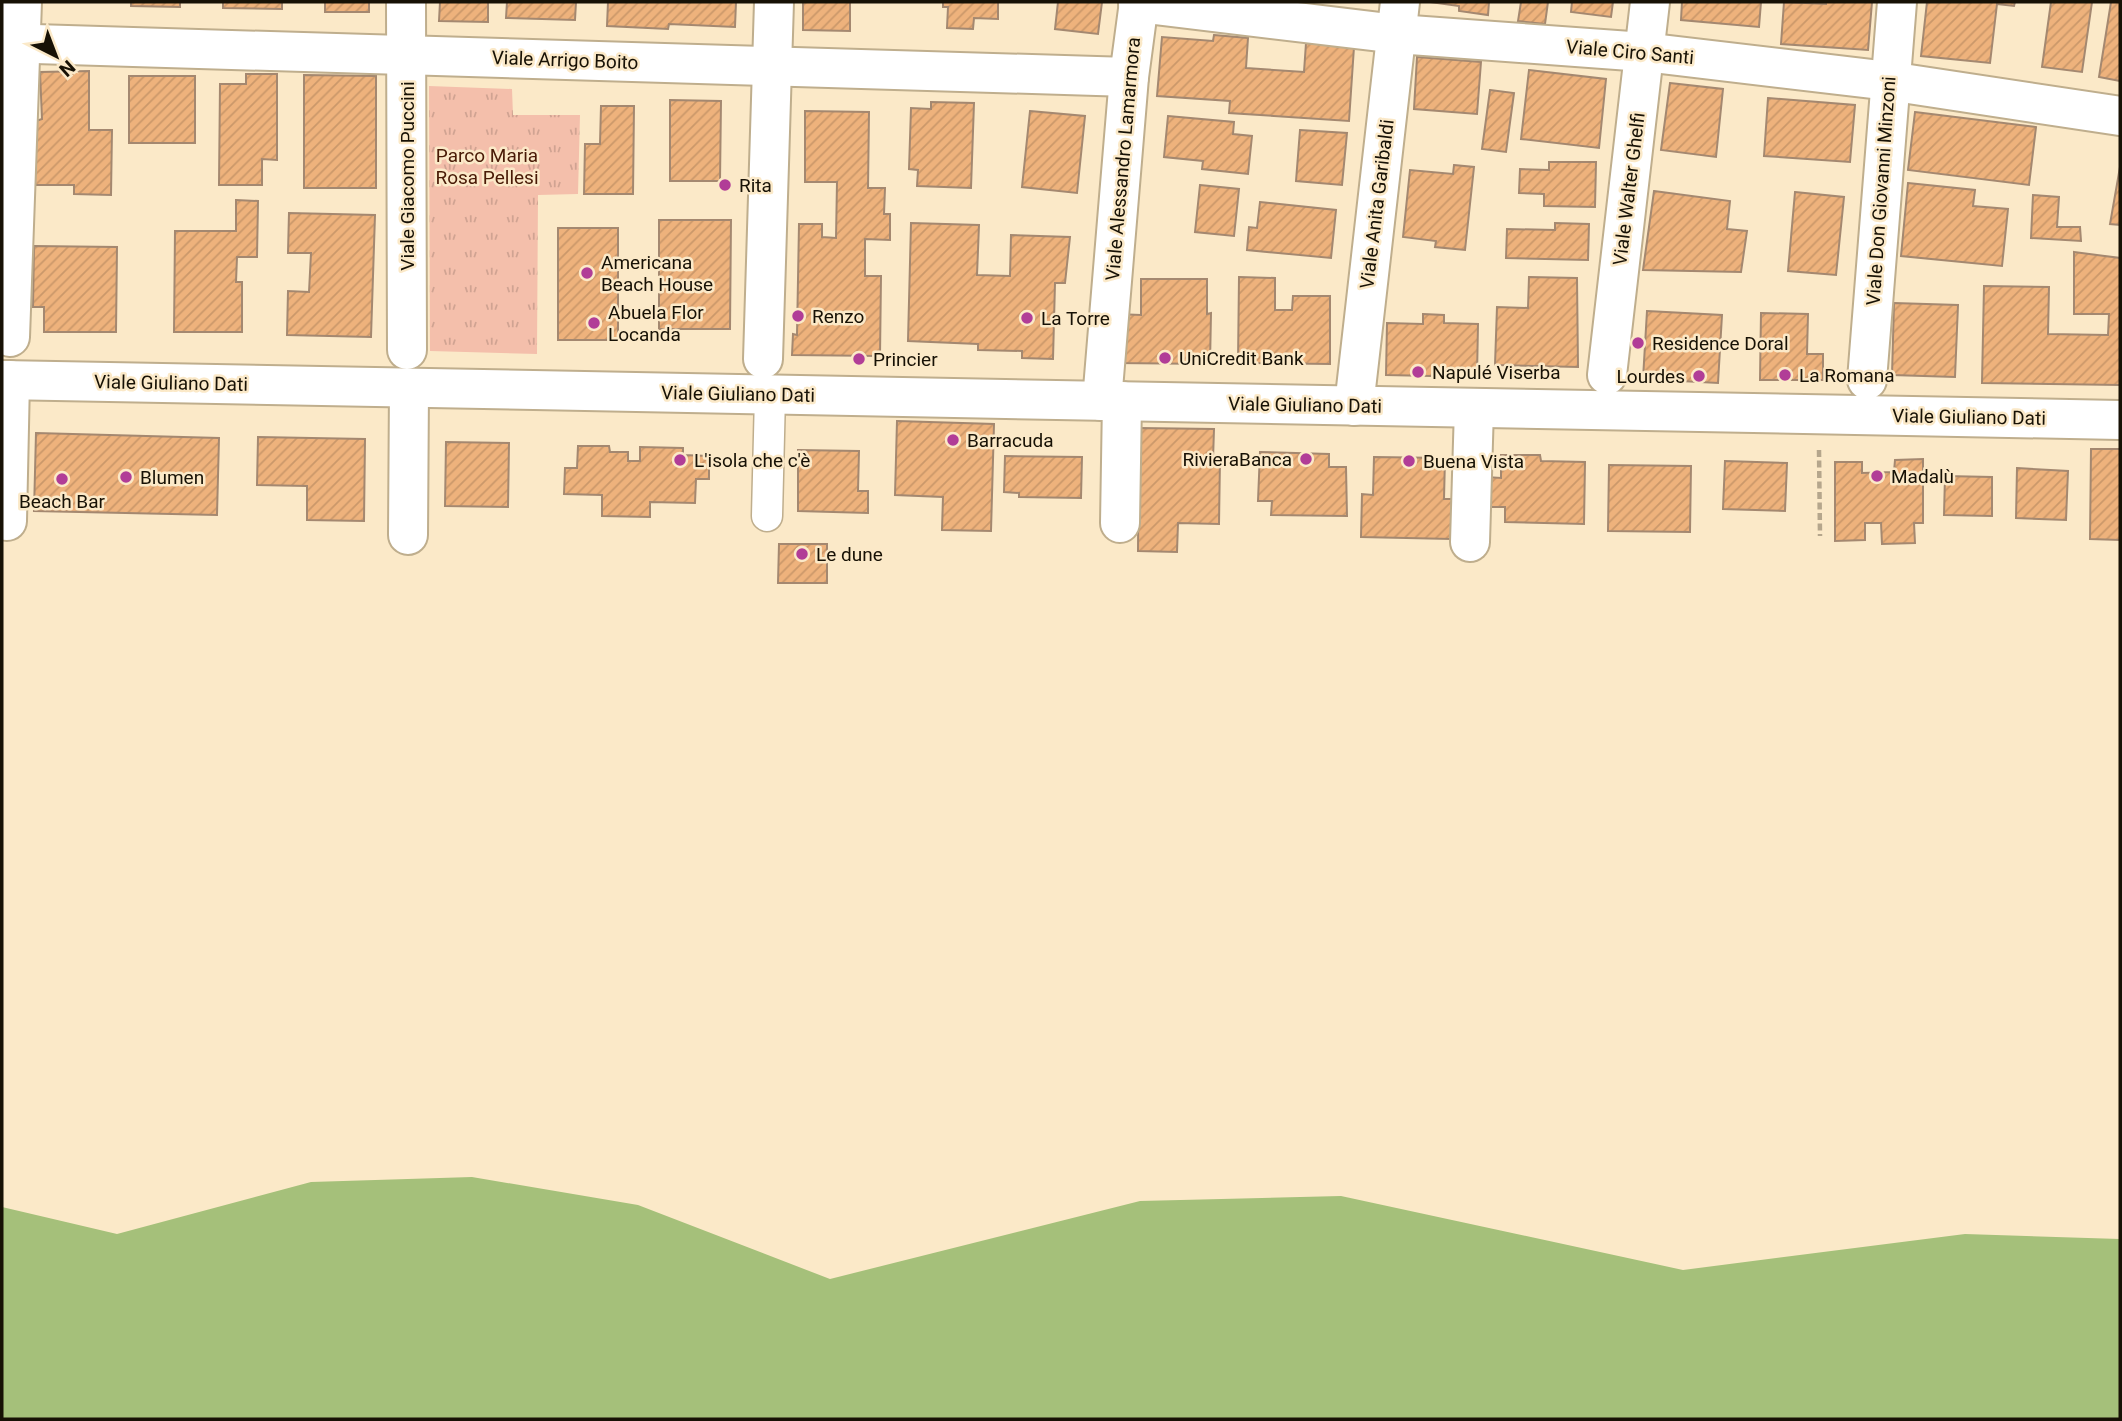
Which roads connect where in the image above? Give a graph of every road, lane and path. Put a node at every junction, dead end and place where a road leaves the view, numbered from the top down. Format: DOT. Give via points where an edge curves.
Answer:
graph roads {
  1 [pos="22,2"];
  2 [pos="406,2"];
  3 [pos="774,2"];
  4 [pos="1138,2"];
  5 [pos="1650,2"];
  6 [pos="1898,2"];
  7 [pos="1398,18"];
  8 [pos="11,43"];
  9 [pos="1644,52"];
  10 [pos="406,55"];
  11 [pos="772,66"];
  12 [pos="1129,77"];
  13 [pos="1889,81"];
  14 [pos="2120,116"];
  15 [pos="10,337"];
  16 [pos="407,350"];
  17 [pos="1608,375"];
  18 [pos="767,377"];
  19 [pos="6,380"];
  20 [pos="1867,380"];
  21 [pos="410,388"];
  22 [pos="1112,401"];
  23 [pos="1354,406"];
  24 [pos="1474,408"];
  25 [pos="1818,414"];
  26 [pos="2120,420"];
  27 [pos="767,516"];
  28 [pos="7,521"];
  29 [pos="1121,523"];
  30 [pos="408,535"];
  31 [pos="1820,536"];
  32 [pos="1470,542"];
  1 -- 8 [label="street"];
  2 -- 10 [label="street, Viale Giacomo Puccini"];
  3 -- 11 [label="street"];
  4 -- 7 [label="street, Viale Ciro Santi"];
  4 -- 12 [label="street, Viale Alessandro Lamarmora"];
  5 -- 9 [label="street, Viale Walter Ghelfi"];
  6 -- 13 [label="street, Viale Don Giovanni Minzoni"];
  7 -- 9 [label="street, Viale Ciro Santi"];
  7 -- 23 [label="street, Viale Anita Garibaldi"];
  8 -- 10 [label="street, Viale Arrigo Boito"];
  8 -- 15 [label="street"];
  9 -- 13 [label="street, Viale Ciro Santi"];
  9 -- 17 [label="street, Viale Walter Ghelfi"];
  10 -- 11 [label="street, Viale Arrigo Boito"];
  10 -- 16 [label="street, Viale Giacomo Puccini"];
  11 -- 12 [label="street, Viale Arrigo Boito"];
  11 -- 18 [label="street"];
  12 -- 22 [label="street, Viale Alessandro Lamarmora"];
  13 -- 14 [label="street, Viale Ciro Santi"];
  13 -- 20 [label="street, Viale Don Giovanni Minzoni"];
  18 -- 21 [label="street, Viale Giuliano Dati"];
  18 -- 22 [label="street, Viale Giuliano Dati"];
  18 -- 27 [label="street"];
  19 -- 21 [label="street, Viale Giuliano Dati"];
  19 -- 28 [label="street"];
  21 -- 30 [label="street"];
  22 -- 23 [label="street, Viale Giuliano Dati"];
  22 -- 29 [label="street, Viale Alessandro Lamarmora"];
  23 -- 24 [label="street, Viale Giuliano Dati"];
  24 -- 25 [label="street, Viale Giuliano Dati"];
  24 -- 32 [label="street"];
  25 -- 26 [label="street, Viale Giuliano Dati"];
  25 -- 31 [label="path"];
}
